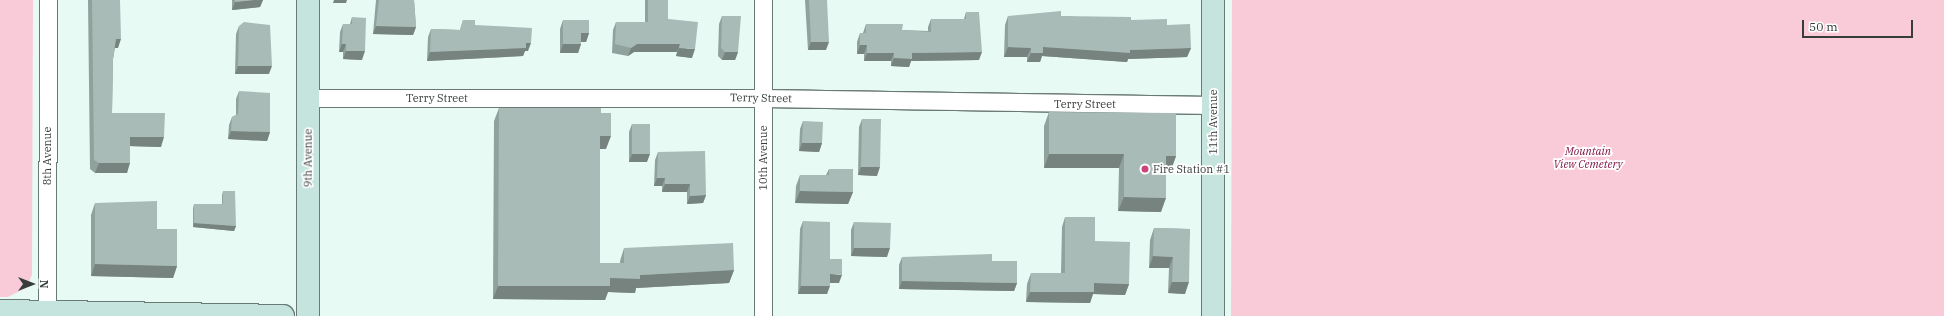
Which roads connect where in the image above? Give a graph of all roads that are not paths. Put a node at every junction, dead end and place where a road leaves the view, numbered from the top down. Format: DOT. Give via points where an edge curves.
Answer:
graph roads {
  1 [pos="48,0"];
  2 [pos="308,0"];
  3 [pos="763,0"];
  4 [pos="1213,0"];
  5 [pos="308,98"];
  6 [pos="763,98"];
  7 [pos="1213,105"];
  8 [pos="0,311"];
  9 [pos="47,311"];
  10 [pos="282,316"];
  11 [pos="308,316"];
  12 [pos="763,316"];
  13 [pos="1213,316"];
  1 -- 9 [label="street, 8th Avenue"];
  2 -- 5 [label="street, 9th Avenue"];
  3 -- 6 [label="street, 10th Avenue"];
  4 -- 7 [label="street, 11th Avenue"];
  5 -- 6 [label="street, Terry Street"];
  5 -- 11 [label="street, 9th Avenue"];
  6 -- 7 [label="street, Terry Street"];
  6 -- 12 [label="street, 10th Avenue"];
  7 -- 13 [label="street, 11th Avenue"];
  8 -- 9 [label="street"];
  9 -- 10 [label="street"];
}
